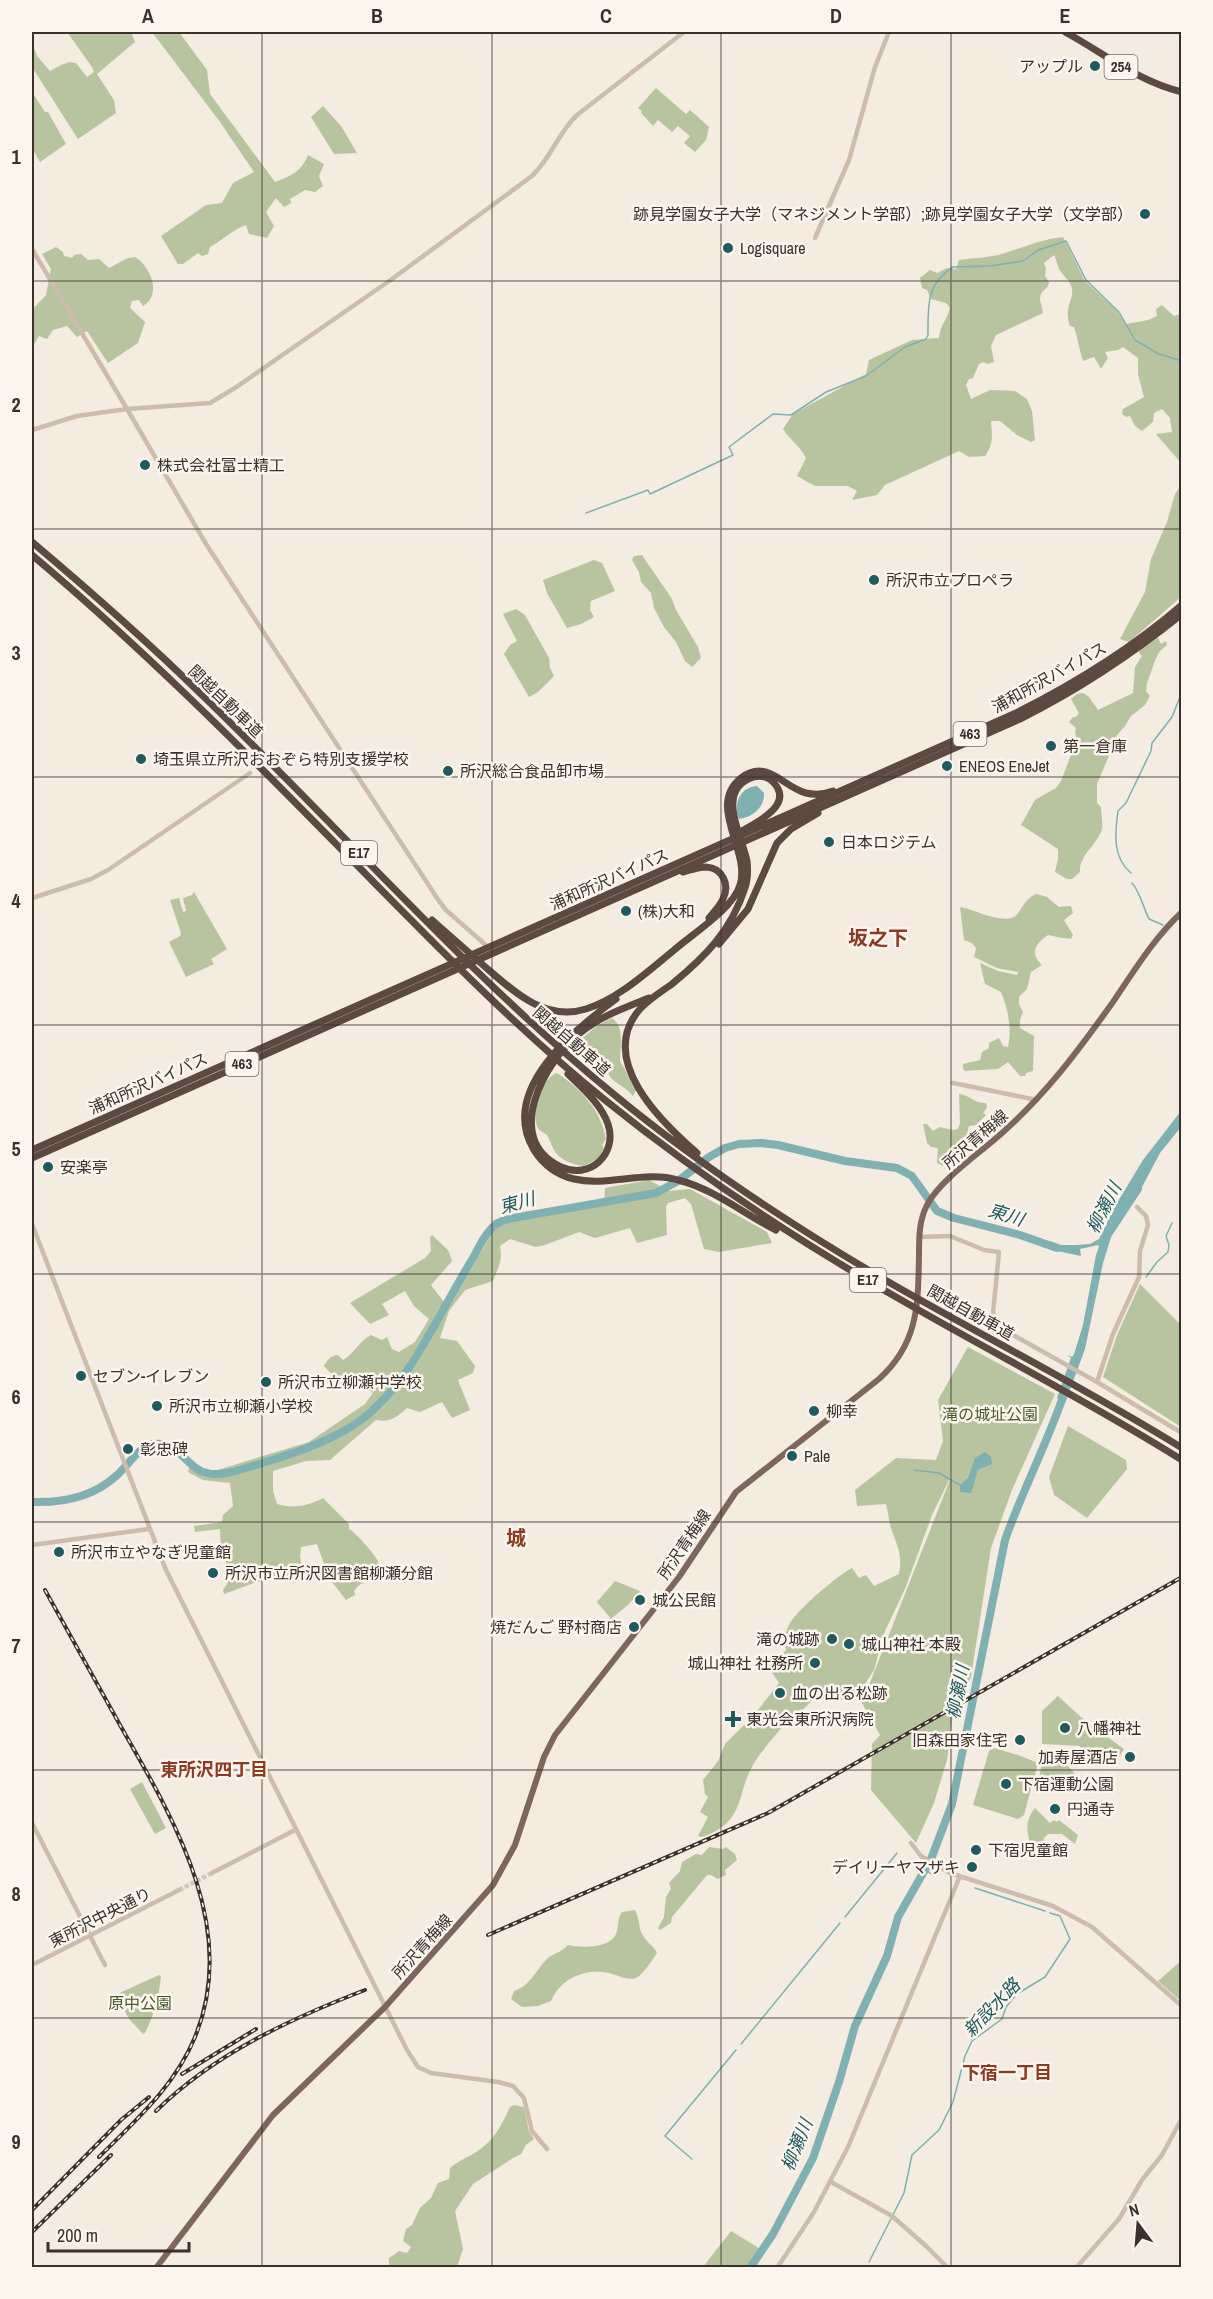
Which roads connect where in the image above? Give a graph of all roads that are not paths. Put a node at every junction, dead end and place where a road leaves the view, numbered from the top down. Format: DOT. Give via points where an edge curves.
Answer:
graph roads {
  1 [pos="684,32"];
  2 [pos="889,32"];
  3 [pos="1065,32"];
  4 [pos="1182,92"];
  5 [pos="815,237"];
  6 [pos="32,249"];
  7 [pos="127,410"];
  8 [pos="32,430"];
  9 [pos="32,542"];
  10 [pos="32,555"];
  11 [pos="1182,605"];
  12 [pos="1182,614"];
  13 [pos="902,765"];
  14 [pos="250,773"];
  15 [pos="870,785"];
  16 [pos="744,835"];
  17 [pos="730,842"];
  18 [pos="389,883"];
  19 [pos="651,883"];
  20 [pos="32,898"];
  21 [pos="1182,912"];
  22 [pos="702,927"];
  23 [pos="488,948"];
  24 [pos="494,953"];
  25 [pos="702,959"];
  26 [pos="449,969"];
  27 [pos="645,973"];
  28 [pos="667,988"];
  29 [pos="500,1007"];
  30 [pos="569,1040"];
  31 [pos="547,1065"];
  32 [pos="953,1083"];
  33 [pos="1037,1100"];
  34 [pos="32,1150"];
  35 [pos="696,1155"];
  36 [pos="32,1158"];
  37 [pos="1137,1208"];
  38 [pos="32,1224"];
  39 [pos="919,1237"];
  40 [pos="819,1251"];
  41 [pos="1097,1382"];
  42 [pos="1182,1432"];
  43 [pos="1182,1448"];
  44 [pos="1182,1460"];
  45 [pos="149,1529"];
  46 [pos="32,1545"];
  47 [pos="32,1823"];
  48 [pos="295,1830"];
  49 [pos="911,1843"];
  50 [pos="212,1873"];
  51 [pos="960,1876"];
  52 [pos="179,1890"];
  53 [pos="90,1936"];
  54 [pos="32,1965"];
  55 [pos="105,1965"];
  56 [pos="1182,2006"];
  57 [pos="385,2007"];
  58 [pos="1182,2118"];
  59 [pos="547,2149"];
  60 [pos="831,2182"];
  61 [pos="156,2268"];
  62 [pos="777,2268"];
  63 [pos="948,2268"];
  64 [pos="1076,2268"];
  1 -- 7 [label="street" via="577,115 532,176 235,388 210,403"];
  2 -- 5 [label="street" via="849,160"];
  3 -- 4 [label="highway, 254" via="1148,81"];
  6 -- 7 [label="street"];
  7 -- 8 [label="street" via="77,416"];
  7 -- 23 [label="street" via="206,544 439,901"];
  9 -- 18 [label="highway, 関越自動車道 / E17" via="203,696"];
  10 -- 29 [label="highway, 関越自動車道 / E17" via="182,690"];
  11 -- 13 [label="highway, 浦和所沢バイパス / 463" via="1077,681 1016,714"];
  12 -- 15 [label="highway, 浦和所沢バイパス / 463" via="1111,668 1054,702"];
  13 -- 16 [label="highway, 浦和所沢バイパス / 463"];
  13 -- 22 [label="highway" via="823,794 801,791 763,771 739,779 730,792 727,807 742,864 741,882 729,904"];
  14 -- 20 [label="street" via="108,870"];
  15 -- 16 [label="highway, 浦和所沢バイパス / 463"];
  15 -- 25 [label="highway" via="785,833 743,916"];
  16 -- 17 [label="highway"];
  16 -- 25 [label="highway" via="777,805 778,788 769,778 751,778 735,795 732,811 747,861 747,879 727,926"];
  17 -- 19 [label="highway, 浦和所沢バイパス / 463"];
  17 -- 23 [label="highway, 浦和所沢バイパス / 463"];
  18 -- 27 [label="highway" via="504,983 541,1008 564,1012 586,1009"];
  18 -- 35 [label="highway, 関越自動車道 / E17" via="532,1024 610,1092"];
  19 -- 22 [label="highway" via="704,867 721,873 725,895"];
  19 -- 24 [label="highway, 浦和所沢バイパス / 463"];
  21 -- 33 [label="main road, 所沢青梅線" via="1162,931 1073,1059"];
  22 -- 27 [label="highway"];
  23 -- 24 [label="street"];
  23 -- 26 [label="highway, 浦和所沢バイパス / 463"];
  24 -- 26 [label="highway, 浦和所沢バイパス / 463"];
  25 -- 28 [label="highway"];
  26 -- 34 [label="highway, 浦和所沢バイパス / 463"];
  26 -- 36 [label="highway, 浦和所沢バイパス / 463"];
  27 -- 30 [label="highway"];
  28 -- 30 [label="highway" via="606,1015"];
  28 -- 35 [label="highway" via="633,1019 627,1035 627,1060 650,1106"];
  29 -- 31 [label="highway" via="602,1112 609,1131 609,1147 602,1161 593,1167 577,1170 560,1166 547,1156 535,1138 534,1101"];
  29 -- 40 [label="highway, 関越自動車道 / E17" via="603,1099 704,1176"];
  30 -- 31 [label="highway"];
  31 -- 40 [label="highway" via="530,1095 525,1118 529,1140 545,1164 566,1176 584,1180 644,1176 695,1185"];
  32 -- 33 [label="street"];
  33 -- 39 [label="main road, 所沢青梅線" via="935,1194 920,1222"];
  35 -- 43 [label="highway, 関越自動車道 / E17" via="777,1214 894,1285"];
  37 -- 41 [label="street" via="1149,1225 1140,1251 1139,1277"];
  38 -- 45 [label="street"];
  39 -- 41 [label="street" via="950,1236 999,1252 995,1319 1006,1331"];
  39 -- 57 [label="main road, 所沢青梅線" via="916,1318 903,1351 886,1372 729,1501 680,1577 555,1735 540,1766 515,1845 493,1885"];
  40 -- 44 [label="highway, 関越自動車道 / E17"];
  41 -- 42 [label="street"];
  45 -- 46 [label="street"];
  45 -- 48 [label="street" via="176,1593"];
  47 -- 53 [label="street"];
  48 -- 50 [label="street"];
  48 -- 57 [label="street"];
  49 -- 51 [label="street" via="921,1856"];
  51 -- 56 [label="street" via="1053,1906 1092,1927"];
  51 -- 60 [label="street" via="869,2100"];
  52 -- 53 [label="street, 東所沢中央通り"];
  53 -- 54 [label="street, 東所沢中央通り"];
  53 -- 55 [label="street"];
  57 -- 59 [label="street" via="409,2054 423,2070 506,2083 518,2089 527,2103 532,2131"];
  57 -- 61 [label="main road, 所沢青梅線" via="273,2115"];
  58 -- 64 [label="street" via="1119,2219"];
  60 -- 62 [label="street"];
  60 -- 63 [label="street" via="892,2216"];
}
